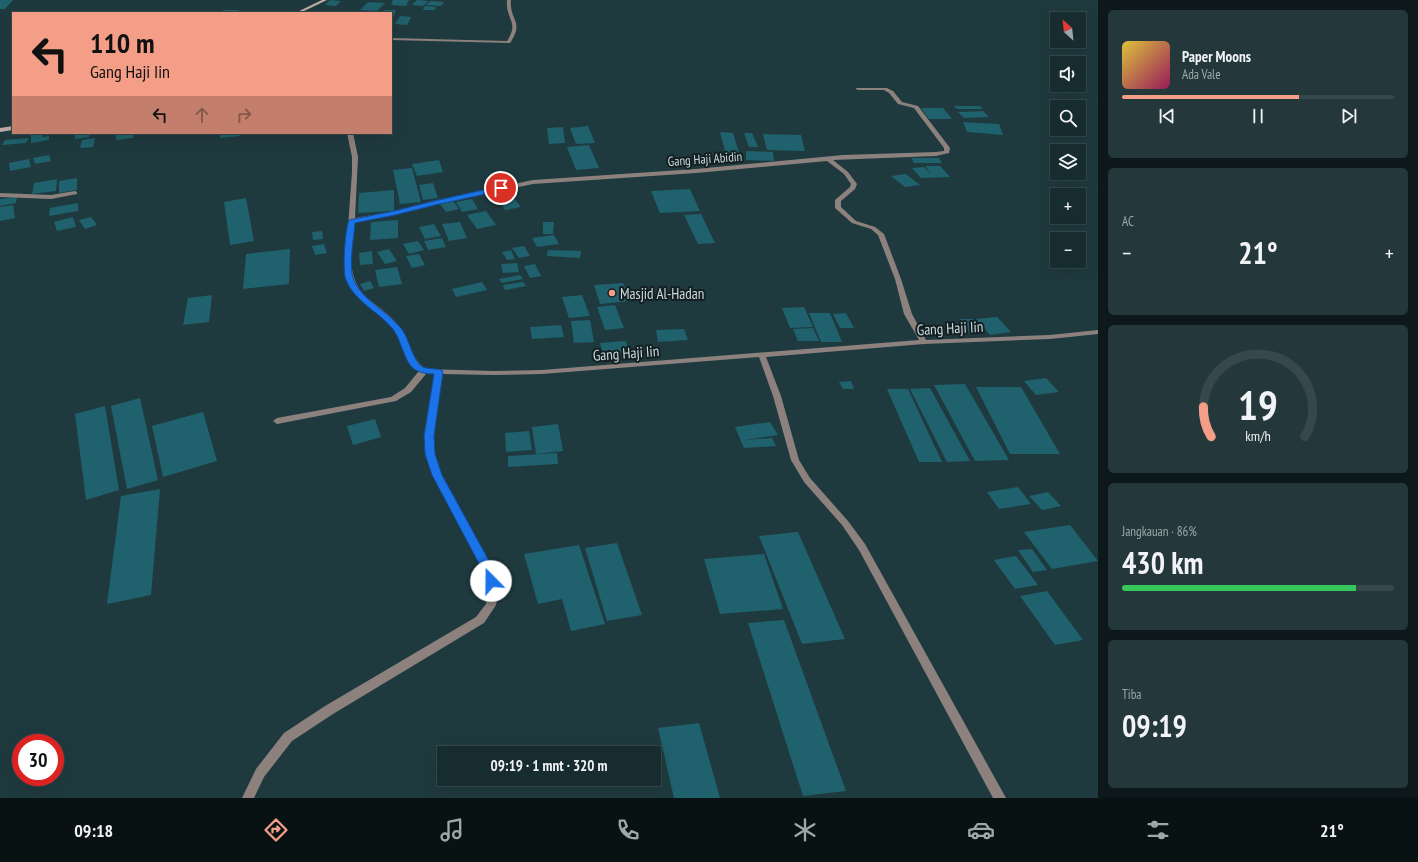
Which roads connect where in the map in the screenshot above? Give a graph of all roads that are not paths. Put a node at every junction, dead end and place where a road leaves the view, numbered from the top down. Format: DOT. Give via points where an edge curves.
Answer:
graph roads {
  1 [pos="325,0"];
  2 [pos="509,0"];
  3 [pos="299,12"];
  4 [pos="392,39"];
  5 [pos="858,89"];
  6 [pos="12,128"];
  7 [pos="0,130"];
  8 [pos="350,134"];
  9 [pos="828,159"];
  10 [pos="75,193"];
  11 [pos="0,195"];
  12 [pos="351,221"];
  13 [pos="1098,332"];
  14 [pos="924,342"];
  15 [pos="762,356"];
  16 [pos="424,371"];
  17 [pos="439,372"];
  18 [pos="278,421"];
  19 [pos="248,798"];
  20 [pos="1000,798"];
  1 -- 3 [label="street"];
  2 -- 4 [label="street" via="508,5 516,26 515,34 508,42"];
  5 -- 9 [label="street, Gang Haji Abidin" via="885,89 900,103 919,110 947,148 947,152"];
  6 -- 7 [label="street"];
  8 -- 12 [label="street" via="355,157"];
  9 -- 12 [label="street, Gang Haji Abidin" via="696,172 533,182"];
  9 -- 14 [label="street" via="846,172 854,184 853,188 838,200 838,208 854,222 873,228 881,234 908,314"];
  10 -- 11 [label="street" via="51,197"];
  12 -- 16 [label="street" via="348,268 350,279 358,294 383,313 397,329 416,366"];
  13 -- 14 [label="street, Gang Haji Iin" via="1050,337"];
  14 -- 15 [label="street, Gang Haji Iin"];
  15 -- 17 [label="street, Gang Haji Iin" via="542,372"];
  15 -- 20 [label="street" via="777,396 795,460 807,480 845,523 862,547"];
  16 -- 17 [label="street, Gang Haji Iin"];
  16 -- 18 [label="street" via="408,390 393,399"];
  17 -- 19 [label="street" via="429,436 430,454 437,475 488,570 494,591 491,605 480,620 288,737 260,772"];
}
